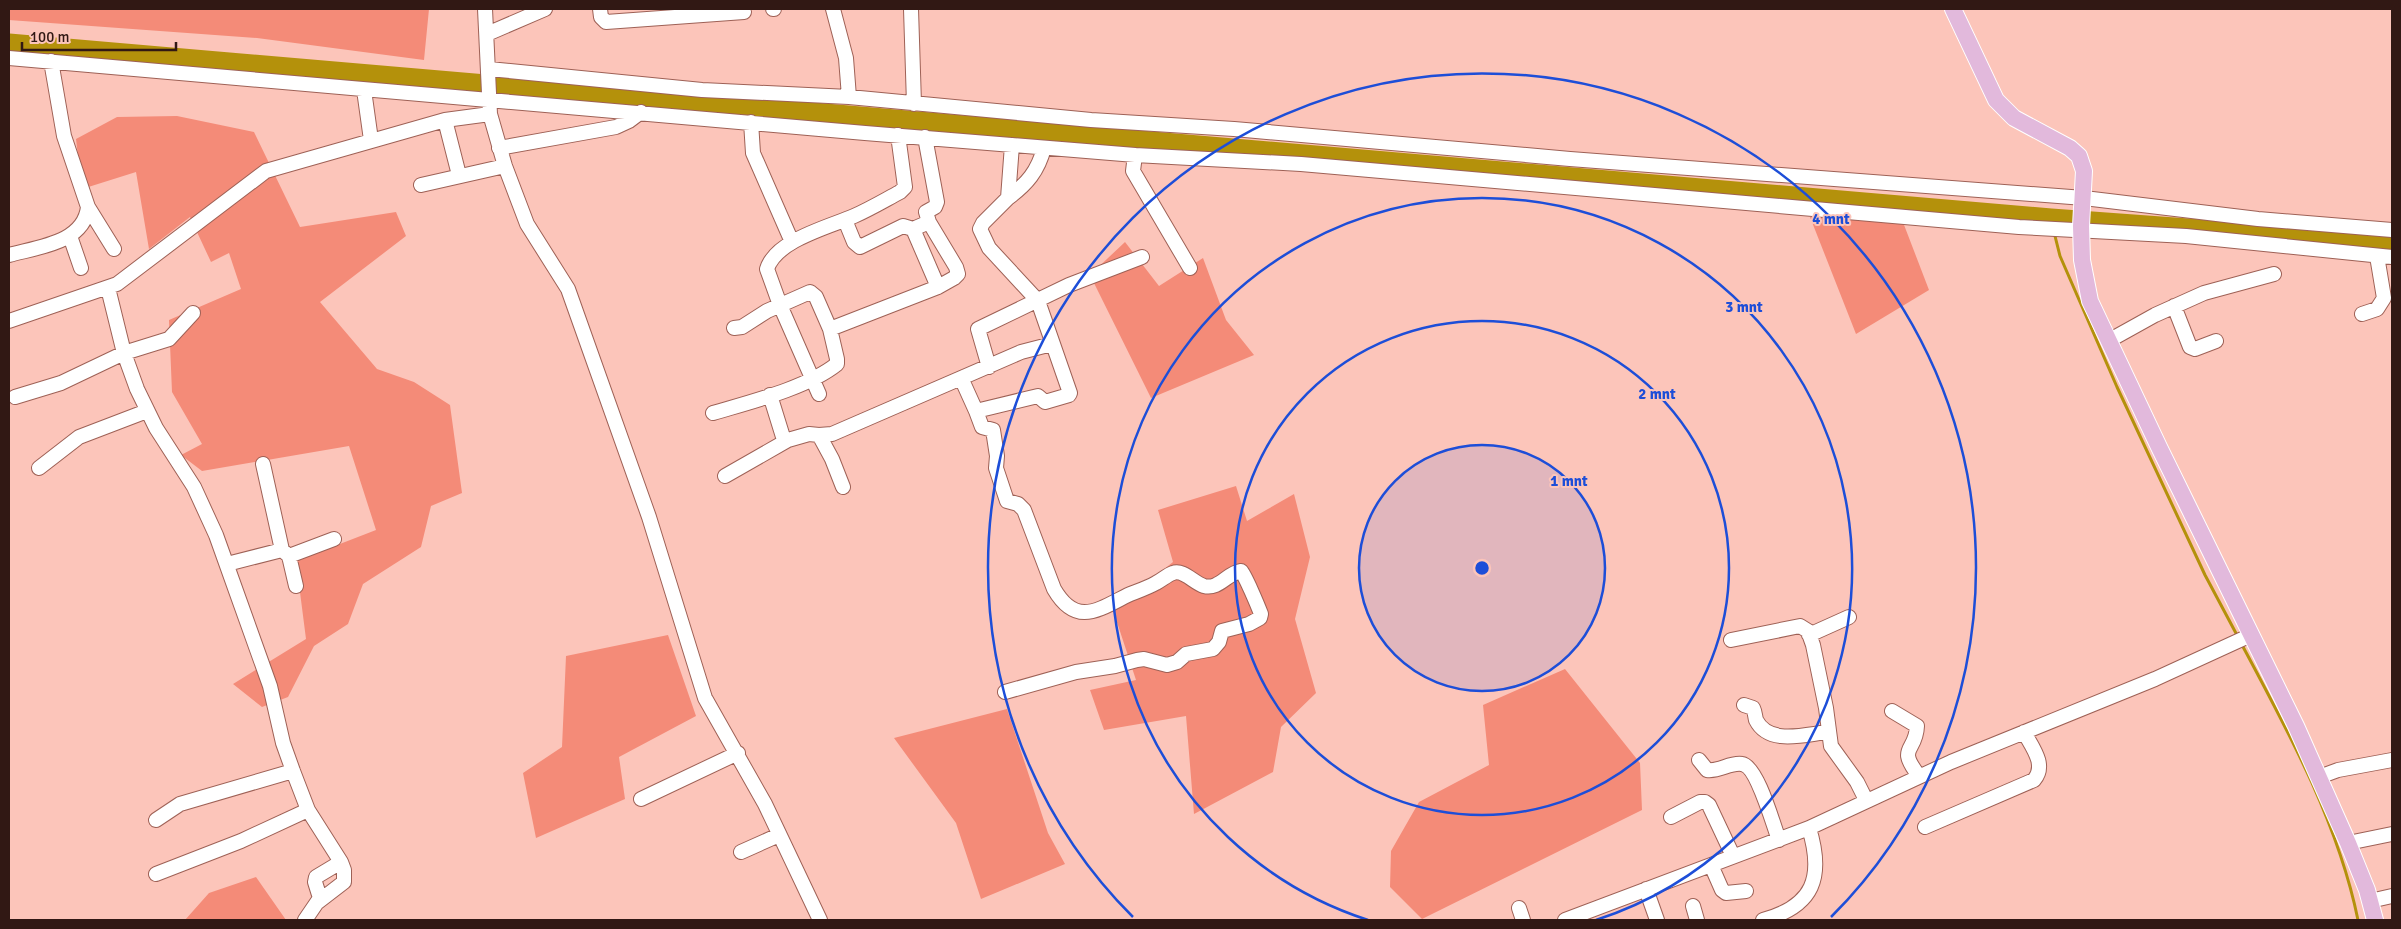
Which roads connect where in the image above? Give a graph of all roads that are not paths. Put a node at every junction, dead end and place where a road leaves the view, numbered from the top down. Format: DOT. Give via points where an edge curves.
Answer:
graph roads {
  1 [pos="485,9"];
  2 [pos="545,9"];
  3 [pos="600,9"];
  4 [pos="833,9"];
  5 [pos="911,9"];
  6 [pos="1953,9"];
  7 [pos="744,12"];
  8 [pos="487,34"];
  9 [pos="9,58"];
  10 [pos="51,61"];
  11 [pos="489,72"];
  12 [pos="364,90"];
  13 [pos="849,97"];
  14 [pos="489,103"];
  15 [pos="914,104"];
  16 [pos="641,112"];
  17 [pos="445,120"];
  18 [pos="751,122"];
  19 [pos="898,135"];
  20 [pos="925,137"];
  21 [pos="370,140"];
  22 [pos="1012,145"];
  23 [pos="499,148"];
  24 [pos="1044,148"];
  25 [pos="1135,154"];
  26 [pos="505,166"];
  27 [pos="459,175"];
  28 [pos="421,185"];
  29 [pos="1008,198"];
  30 [pos="2083,203"];
  31 [pos="88,207"];
  32 [pos="845,220"];
  33 [pos="929,222"];
  34 [pos="2081,228"];
  35 [pos="913,229"];
  36 [pos="2392,230"];
  37 [pos="70,236"];
  38 [pos="792,242"];
  39 [pos="114,249"];
  40 [pos="9,255"];
  41 [pos="2377,256"];
  42 [pos="1142,257"];
  43 [pos="2392,257"];
  44 [pos="81,268"];
  45 [pos="1190,268"];
  46 [pos="2274,274"];
  47 [pos="938,287"];
  48 [pos="108,288"];
  49 [pos="1038,301"];
  50 [pos="780,305"];
  51 [pos="2174,306"];
  52 [pos="193,313"];
  53 [pos="2362,314"];
  54 [pos="9,321"];
  55 [pos="734,328"];
  56 [pos="830,329"];
  57 [pos="2110,340"];
  58 [pos="2216,341"];
  59 [pos="1052,344"];
  60 [pos="124,353"];
  61 [pos="989,367"];
  62 [pos="813,378"];
  63 [pos="962,380"];
  64 [pos="819,394"];
  65 [pos="770,395"];
  66 [pos="15,397"];
  67 [pos="147,411"];
  68 [pos="976,411"];
  69 [pos="713,413"];
  70 [pos="819,435"];
  71 [pos="788,440"];
  72 [pos="263,464"];
  73 [pos="39,468"];
  74 [pos="725,476"];
  75 [pos="843,487"];
  76 [pos="334,539"];
  77 [pos="285,553"];
  78 [pos="227,564"];
  79 [pos="296,586"];
  80 [pos="1849,618"];
  81 [pos="1809,635"];
  82 [pos="2244,638"];
  83 [pos="1731,640"];
  84 [pos="1005,692"];
  85 [pos="1744,705"];
  86 [pos="1892,711"];
  87 [pos="1828,732"];
  88 [pos="2024,732"];
  89 [pos="738,753"];
  90 [pos="1699,760"];
  91 [pos="2392,760"];
  92 [pos="293,771"];
  93 [pos="1919,776"];
  94 [pos="2319,777"];
  95 [pos="641,799"];
  96 [pos="1866,800"];
  97 [pos="308,810"];
  98 [pos="1670,817"];
  99 [pos="156,820"];
  100 [pos="1925,827"];
  101 [pos="1809,828"];
  102 [pos="2392,834"];
  103 [pos="779,835"];
  104 [pos="1779,840"];
  105 [pos="2348,843"];
  106 [pos="741,852"];
  107 [pos="1733,856"];
  108 [pos="341,862"];
  109 [pos="1711,865"];
  110 [pos="156,874"];
  111 [pos="1646,889"];
  112 [pos="1746,891"];
  113 [pos="2392,896"];
  114 [pos="318,902"];
  115 [pos="1693,906"];
  116 [pos="2374,913"];
  117 [pos="305,920"];
  118 [pos="820,920"];
  119 [pos="1567,920"];
  120 [pos="1657,920"];
  121 [pos="1697,920"];
  122 [pos="1763,920"];
  1 -- 8 [label="street"];
  2 -- 8 [label="street"];
  3 -- 7 [label="street" via="606,22"];
  4 -- 13 [label="street" via="846,58"];
  5 -- 15 [label="street"];
  6 -- 30 [label="main road" via="1996,100 2004,110 2079,156 2084,171"];
  8 -- 11 [label="street"];
  9 -- 10 [label="street"];
  10 -- 12 [label="street"];
  10 -- 31 [label="street" via="64,136"];
  11 -- 13 [label="street" via="702,90"];
  11 -- 14 [label="street"];
  12 -- 14 [label="street"];
  12 -- 21 [label="street"];
  13 -- 15 [label="street"];
  14 -- 16 [label="street"];
  14 -- 17 [label="street"];
  14 -- 23 [label="street"];
  15 -- 30 [label="street"];
  16 -- 18 [label="street"];
  16 -- 23 [label="street" via="616,127"];
  17 -- 21 [label="street"];
  17 -- 27 [label="street"];
  18 -- 19 [label="street"];
  18 -- 38 [label="street" via="753,153"];
  19 -- 20 [label="street"];
  19 -- 32 [label="street" via="905,187"];
  20 -- 22 [label="street"];
  20 -- 33 [label="street" via="937,202 936,207 926,212"];
  21 -- 48 [label="street" via="266,171 131,276"];
  22 -- 24 [label="street"];
  22 -- 29 [label="street"];
  23 -- 26 [label="street"];
  24 -- 25 [label="street"];
  24 -- 29 [label="street" via="1033,176"];
  25 -- 34 [label="street" via="1301,164 2019,228"];
  25 -- 45 [label="street" via="1133,171"];
  26 -- 27 [label="street"];
  26 -- 89 [label="street" via="527,224 568,289 649,517 705,698"];
  27 -- 28 [label="street"];
  29 -- 49 [label="street" via="982,223 980,229 989,248"];
  30 -- 34 [label="main road"];
  30 -- 36 [label="street"];
  31 -- 37 [label="street" via="85,221"];
  31 -- 39 [label="street"];
  32 -- 35 [label="street" via="854,242 860,247 904,226"];
  32 -- 38 [label="street"];
  33 -- 35 [label="street"];
  33 -- 47 [label="street" via="958,274"];
  34 -- 41 [label="street"];
  34 -- 57 [label="main road" via="2086,288"];
  35 -- 47 [label="street"];
  37 -- 40 [label="street"];
  37 -- 44 [label="street"];
  38 -- 50 [label="street" via="774,256 767,269"];
  41 -- 43 [label="street"];
  41 -- 53 [label="street" via="2384,298 2377,309"];
  42 -- 49 [label="street" via="1068,285"];
  46 -- 51 [label="street" via="2204,293"];
  47 -- 56 [label="street"];
  48 -- 54 [label="street"];
  48 -- 60 [label="street"];
  49 -- 59 [label="street"];
  49 -- 61 [label="street" via="978,329"];
  50 -- 55 [label="street" via="742,327"];
  50 -- 56 [label="street" via="810,292"];
  50 -- 62 [label="street"];
  51 -- 57 [label="street"];
  51 -- 58 [label="street" via="2190,347 2195,349"];
  52 -- 60 [label="street" via="169,339"];
  56 -- 62 [label="street" via="837,364"];
  57 -- 82 [label="main road"];
  59 -- 61 [label="street" via="1021,352"];
  59 -- 68 [label="street" via="1069,395 1045,402 1038,396"];
  60 -- 66 [label="street" via="61,383"];
  60 -- 67 [label="street"];
  61 -- 63 [label="street"];
  62 -- 64 [label="street"];
  62 -- 65 [label="street"];
  63 -- 68 [label="street"];
  63 -- 70 [label="street" via="832,434"];
  65 -- 69 [label="street"];
  65 -- 71 [label="street" via="782,436"];
  67 -- 73 [label="street" via="79,437"];
  67 -- 78 [label="street" via="194,487"];
  68 -- 84 [label="street" via="982,427 993,430 996,468 1007,501 1024,510 1054,589 1070,609 1083,613 1105,608 1173,573 1204,586 1214,586 1231,574 1242,571 1261,614 1249,624 1222,631 1220,642 1213,649 1186,654 1177,662 1137,660 1076,672"];
  70 -- 71 [label="street" via="809,434"];
  70 -- 75 [label="street"];
  71 -- 74 [label="street"];
  72 -- 77 [label="street"];
  76 -- 77 [label="street"];
  77 -- 78 [label="street"];
  77 -- 79 [label="street"];
  78 -- 92 [label="street" via="270,686"];
  80 -- 81 [label="street"];
  81 -- 83 [label="street" via="1800,626"];
  81 -- 87 [label="street" via="1826,708"];
  82 -- 88 [label="street" via="2155,679"];
  82 -- 94 [label="main road"];
  85 -- 87 [label="street" via="1753,708 1756,719 1773,735"];
  86 -- 93 [label="street" via="1917,726 1907,758"];
  87 -- 96 [label="street" via="1831,746"];
  88 -- 93 [label="street"];
  88 -- 100 [label="street" via="2040,765 2040,772 2034,780"];
  89 -- 95 [label="street"];
  89 -- 103 [label="street"];
  90 -- 104 [label="street" via="1707,770 1715,771 1740,763 1748,766 1755,774"];
  91 -- 94 [label="street" via="2338,770"];
  92 -- 97 [label="street"];
  92 -- 99 [label="street" via="180,804"];
  93 -- 96 [label="street"];
  94 -- 105 [label="main road"];
  96 -- 101 [label="street"];
  97 -- 108 [label="street"];
  97 -- 110 [label="street" via="241,841"];
  98 -- 107 [label="street" via="1706,802"];
  101 -- 104 [label="street"];
  101 -- 122 [label="street" via="1815,847 1816,872 1805,898 1790,911"];
  102 -- 105 [label="street"];
  103 -- 106 [label="street"];
  103 -- 118 [label="street"];
  104 -- 107 [label="street"];
  105 -- 116 [label="main road"];
  107 -- 109 [label="street"];
  108 -- 114 [label="street" via="344,882"];
  108 -- 114 [label="street" via="316,877 320,893"];
  109 -- 111 [label="street"];
  109 -- 112 [label="street" via="1726,894"];
  111 -- 119 [label="street"];
  111 -- 120 [label="street"];
  113 -- 116 [label="street"];
  114 -- 117 [label="street"];
  115 -- 121 [label="street"];
}
